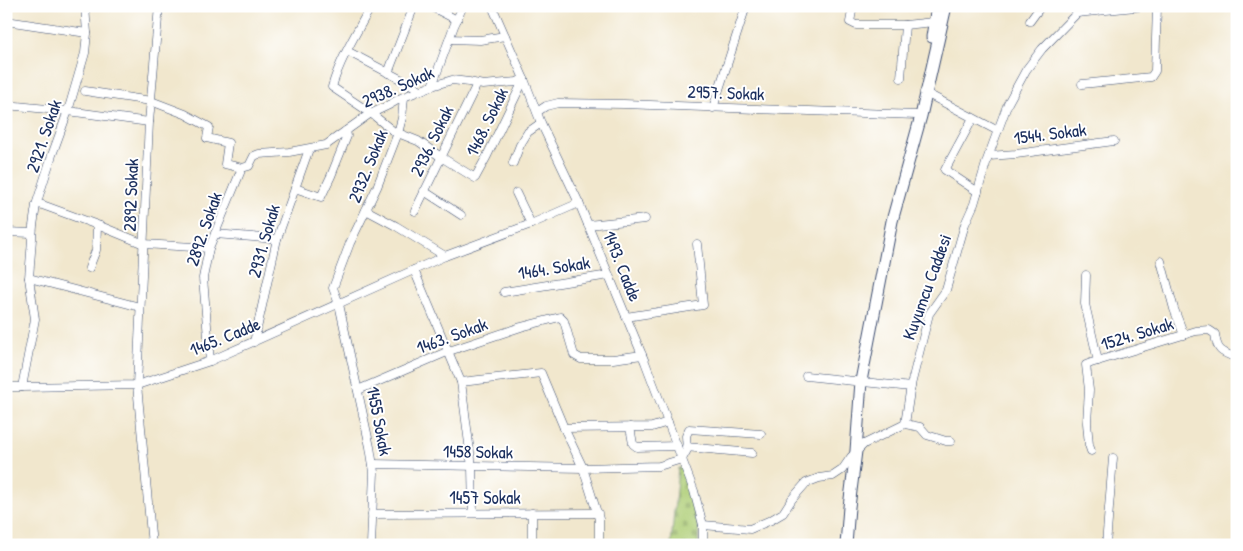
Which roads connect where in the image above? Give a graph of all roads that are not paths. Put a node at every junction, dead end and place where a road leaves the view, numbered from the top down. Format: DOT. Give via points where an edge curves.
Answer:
graph roads {
  1 [pos="84,6"];
  2 [pos="159,6"];
  3 [pos="371,6"];
  4 [pos="414,6"];
  5 [pos="430,6"];
  6 [pos="463,6"];
  7 [pos="492,6"];
  8 [pos="746,6"];
  9 [pos="853,6"];
  10 [pos="937,6"];
  11 [pos="946,6"];
  12 [pos="1041,6"];
  13 [pos="1084,6"];
  14 [pos="1145,6"];
  15 [pos="1157,6"];
  16 [pos="1077,13"];
  17 [pos="457,20"];
  18 [pos="6,21"];
  19 [pos="1030,21"];
  20 [pos="934,22"];
  21 [pos="905,25"];
  22 [pos="87,33"];
  23 [pos="505,36"];
  24 [pos="449,39"];
  25 [pos="347,52"];
  26 [pos="388,73"];
  27 [pos="901,78"];
  28 [pos="524,79"];
  29 [pos="477,84"];
  30 [pos="1082,84"];
  31 [pos="432,86"];
  32 [pos="421,90"];
  33 [pos="85,91"];
  34 [pos="925,92"];
  35 [pos="404,97"];
  36 [pos="151,102"];
  37 [pos="6,105"];
  38 [pos="713,108"];
  39 [pos="68,111"];
  40 [pos="537,112"];
  41 [pos="372,114"];
  42 [pos="916,115"];
  43 [pos="973,118"];
  44 [pos="149,122"];
  45 [pos="541,123"];
  46 [pos="346,130"];
  47 [pos="998,131"];
  48 [pos="398,133"];
  49 [pos="1114,141"];
  50 [pos="309,149"];
  51 [pos="989,156"];
  52 [pos="441,157"];
  53 [pos="513,163"];
  54 [pos="242,168"];
  55 [pos="295,188"];
  56 [pos="424,191"];
  57 [pos="978,192"];
  58 [pos="516,193"];
  59 [pos="579,202"];
  60 [pos="37,203"];
  61 [pos="366,210"];
  62 [pos="415,211"];
  63 [pos="461,215"];
  64 [pos="646,220"];
  65 [pos="531,224"];
  66 [pos="588,225"];
  67 [pos="100,226"];
  68 [pos="6,232"];
  69 [pos="32,233"];
  70 [pos="215,234"];
  71 [pos="277,239"];
  72 [pos="144,244"];
  73 [pos="697,244"];
  74 [pos="209,248"];
  75 [pos="445,256"];
  76 [pos="1161,261"];
  77 [pos="89,268"];
  78 [pos="414,270"];
  79 [pos="609,274"];
  80 [pos="1086,275"];
  81 [pos="28,278"];
  82 [pos="504,292"];
  83 [pos="339,304"];
  84 [pos="140,307"];
  85 [pos="626,316"];
  86 [pos="1184,335"];
  87 [pos="254,342"];
  88 [pos="449,351"];
  89 [pos="642,355"];
  90 [pos="1237,358"];
  91 [pos="210,361"];
  92 [pos="1098,361"];
  93 [pos="806,376"];
  94 [pos="859,381"];
  95 [pos="461,382"];
  96 [pos="137,385"];
  97 [pos="6,387"];
  98 [pos="22,387"];
  99 [pos="911,387"];
  100 [pos="358,390"];
  101 [pos="668,422"];
  102 [pos="905,424"];
  103 [pos="630,427"];
  104 [pos="564,428"];
  105 [pos="761,434"];
  106 [pos="951,440"];
  107 [pos="677,446"];
  108 [pos="686,447"];
  109 [pos="1091,451"];
  110 [pos="752,452"];
  111 [pos="853,454"];
  112 [pos="1113,458"];
  113 [pos="682,459"];
  114 [pos="373,464"];
  115 [pos="472,467"];
  116 [pos="583,468"];
  117 [pos="372,514"];
  118 [pos="472,514"];
  119 [pos="532,514"];
  120 [pos="598,514"];
  121 [pos="703,525"];
  122 [pos="152,545"];
  123 [pos="371,545"];
  124 [pos="532,545"];
  125 [pos="599,545"];
  126 [pos="703,545"];
  127 [pos="845,545"];
  128 [pos="1106,545"];
  1 -- 22 [label="street, 2921. Sokak"];
  2 -- 36 [label="street, 2892 Sokak"];
  3 -- 25 [label="street"];
  4 -- 26 [label="street"];
  5 -- 17 [label="street"];
  6 -- 17 [label="street"];
  7 -- 23 [label="street, 1493. Cadde"];
  8 -- 38 [label="street"];
  9 -- 21 [label="street" via="850,22 856,25"];
  10 -- 20 [label="highway"];
  11 -- 34 [label="highway"];
  12 -- 19 [label="street"];
  13 -- 16 [label="street, Kuyumcu Caddesi"];
  14 -- 16 [label="street"];
  15 -- 30 [label="street" via="1155,71 1151,77"];
  16 -- 47 [label="street, Kuyumcu Caddesi" via="1026,70 1008,103"];
  17 -- 24 [label="street"];
  18 -- 22 [label="street"];
  20 -- 21 [label="street"];
  20 -- 34 [label="highway"];
  21 -- 27 [label="street"];
  22 -- 39 [label="street, 2921. Sokak" via="85,53"];
  23 -- 24 [label="street" via="480,40"];
  23 -- 28 [label="street, 1493. Cadde"];
  24 -- 31 [label="street"];
  25 -- 26 [label="street"];
  25 -- 41 [label="street" via="332,87"];
  26 -- 32 [label="street"];
  28 -- 29 [label="street, 2938. Sokak"];
  28 -- 40 [label="street, 1493. Cadde"];
  28 -- 52 [label="street, 1468. Sokak" via="475,178"];
  29 -- 31 [label="street, 2938. Sokak" via="452,80"];
  29 -- 52 [label="street, 2936. Sokak"];
  31 -- 32 [label="street, 2938. Sokak"];
  32 -- 35 [label="street, 2938. Sokak"];
  33 -- 36 [label="street"];
  34 -- 42 [label="highway"];
  34 -- 43 [label="street"];
  34 -- 94 [label="highway" via="892,221"];
  35 -- 41 [label="street, 2938. Sokak"];
  35 -- 48 [label="street, 2932. Sokak"];
  36 -- 44 [label="street, 2892 Sokak"];
  36 -- 54 [label="street" via="185,114 209,128 207,138 228,143 225,164"];
  37 -- 39 [label="street"];
  38 -- 40 [label="street, 2957. Sokak" via="558,103"];
  38 -- 42 [label="street, 2957. Sokak"];
  39 -- 44 [label="street"];
  39 -- 60 [label="street, 2921. Sokak"];
  40 -- 45 [label="street, 1493. Cadde"];
  41 -- 46 [label="street, 2938. Sokak"];
  41 -- 48 [label="street"];
  42 -- 94 [label="highway" via="885,219"];
  43 -- 47 [label="street"];
  43 -- 57 [label="street" via="945,170"];
  44 -- 72 [label="street, 2892 Sokak"];
  45 -- 53 [label="street" via="528,132"];
  45 -- 59 [label="street, 1493. Cadde"];
  46 -- 50 [label="street, 2938. Sokak" via="326,145"];
  46 -- 55 [label="street" via="347,136 321,197"];
  47 -- 51 [label="street, Kuyumcu Caddesi"];
  48 -- 52 [label="street" via="418,141"];
  48 -- 61 [label="street, 2932. Sokak"];
  49 -- 51 [label="street, 1544. Sokak"];
  50 -- 54 [label="street, 2938. Sokak" via="259,154 254,156 249,166"];
  50 -- 55 [label="street, 2931. Sokak"];
  51 -- 57 [label="street, Kuyumcu Caddesi"];
  52 -- 56 [label="street, 2936. Sokak"];
  54 -- 70 [label="street, 2892. Sokak"];
  55 -- 71 [label="street, 2931. Sokak"];
  56 -- 62 [label="street, 2936. Sokak"];
  56 -- 63 [label="street"];
  57 -- 99 [label="street, Kuyumcu Caddesi" via="946,290 929,314"];
  58 -- 65 [label="street"];
  59 -- 65 [label="street, 1465. Cadde"];
  59 -- 66 [label="street, 1493. Cadde"];
  60 -- 67 [label="street"];
  60 -- 69 [label="street, 2921. Sokak"];
  61 -- 75 [label="street"];
  61 -- 83 [label="street, 2932. Sokak" via="334,288"];
  64 -- 66 [label="street"];
  65 -- 75 [label="street, 1465. Cadde"];
  66 -- 79 [label="street, 1493. Cadde"];
  67 -- 72 [label="street"];
  67 -- 77 [label="street" via="97,227 96,250"];
  68 -- 69 [label="street"];
  69 -- 81 [label="street, 2921. Sokak"];
  70 -- 71 [label="street"];
  70 -- 74 [label="street, 2892. Sokak"];
  71 -- 87 [label="street, 2931. Sokak"];
  72 -- 74 [label="street"];
  72 -- 84 [label="street, 2892 Sokak"];
  73 -- 85 [label="street" via="703,305"];
  74 -- 91 [label="street, 2892. Sokak" via="203,278"];
  75 -- 78 [label="street, 1465. Cadde"];
  76 -- 86 [label="street"];
  78 -- 83 [label="street, 1465. Cadde"];
  78 -- 88 [label="street"];
  79 -- 82 [label="street, 1464. Sokak"];
  79 -- 85 [label="street, 1493. Cadde"];
  80 -- 92 [label="street" via="1085,304"];
  81 -- 84 [label="street"];
  81 -- 98 [label="street" via="34,320"];
  83 -- 87 [label="street, 1465. Cadde"];
  83 -- 100 [label="street, 1455 Sokak"];
  84 -- 96 [label="street, 2892 Sokak"];
  85 -- 89 [label="street, 1493. Cadde"];
  86 -- 90 [label="street, 1524. Sokak" via="1210,330 1215,334 1216,344 1222,353"];
  86 -- 92 [label="street, 1524. Sokak"];
  87 -- 91 [label="street, 1465. Cadde"];
  88 -- 89 [label="street, 1463. Sokak" via="560,317 574,355 581,359"];
  88 -- 95 [label="street"];
  88 -- 100 [label="street, 1463. Sokak"];
  89 -- 101 [label="street, 1493. Cadde"];
  91 -- 96 [label="street, 1465. Cadde"];
  92 -- 109 [label="street, 1524. Sokak" via="1086,366"];
  93 -- 94 [label="street"];
  94 -- 99 [label="street"];
  94 -- 111 [label="highway"];
  95 -- 104 [label="street" via="541,373"];
  95 -- 115 [label="street"];
  96 -- 98 [label="street, 1465. Cadde"];
  96 -- 122 [label="street"];
  97 -- 98 [label="street, 1465. Cadde"];
  99 -- 102 [label="street, Kuyumcu Caddesi"];
  100 -- 114 [label="street, 1455 Sokak"];
  101 -- 103 [label="street" via="652,427"];
  101 -- 107 [label="street, 1493. Cadde"];
  102 -- 106 [label="street" via="920,427 927,435"];
  102 -- 111 [label="street" via="864,444"];
  103 -- 104 [label="street"];
  103 -- 107 [label="street" via="633,444 637,447"];
  104 -- 116 [label="street"];
  105 -- 108 [label="street" via="689,429"];
  107 -- 113 [label="street, 1493. Cadde"];
  108 -- 110 [label="street"];
  108 -- 113 [label="street"];
  111 -- 121 [label="street" via="842,470 833,476 806,483 783,513 771,520 750,529"];
  111 -- 127 [label="highway"];
  112 -- 128 [label="street"];
  113 -- 116 [label="street, 1458 Sokak" via="659,466"];
  113 -- 121 [label="street, 1493. Cadde"];
  114 -- 115 [label="street, 1458 Sokak"];
  114 -- 117 [label="street, 1455 Sokak"];
  115 -- 116 [label="street, 1458 Sokak"];
  115 -- 118 [label="street"];
  116 -- 120 [label="street"];
  117 -- 118 [label="street, 1457 Sokak"];
  117 -- 123 [label="street, 1455 Sokak"];
  118 -- 119 [label="street, 1457 Sokak"];
  119 -- 120 [label="street, 1457 Sokak"];
  119 -- 124 [label="street"];
  120 -- 125 [label="street"];
  121 -- 126 [label="street, 1493. Cadde"];
}
